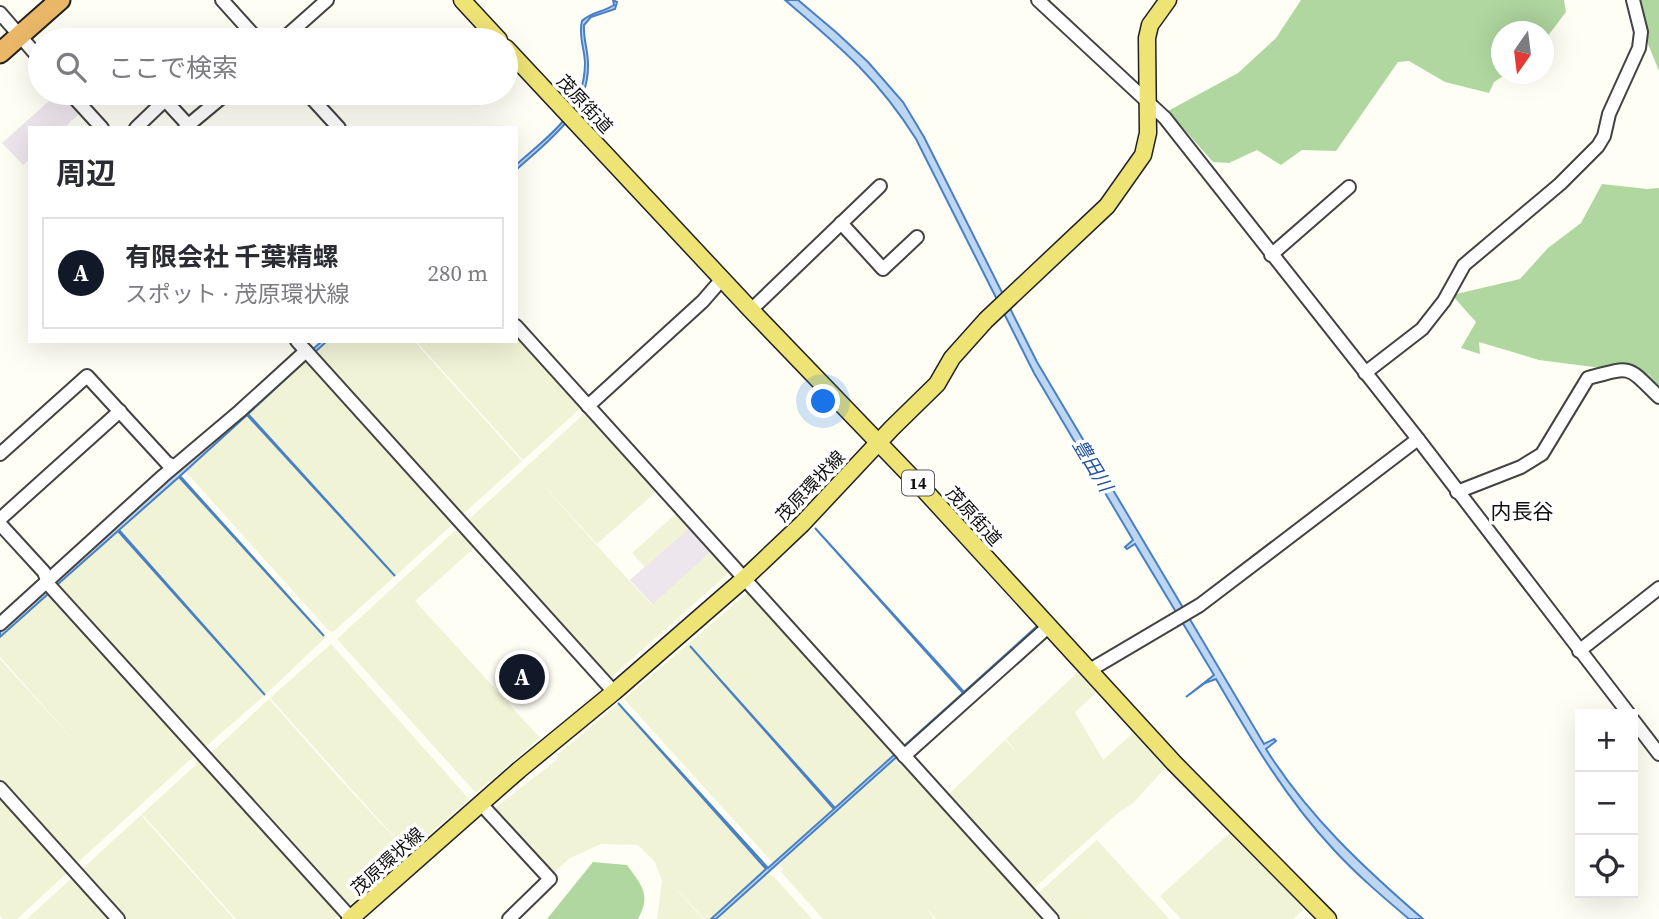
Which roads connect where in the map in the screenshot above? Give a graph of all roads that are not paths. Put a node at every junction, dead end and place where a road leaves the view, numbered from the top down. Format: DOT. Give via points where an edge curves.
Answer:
graph roads {
  1 [pos="41,0"];
  2 [pos="60,0"];
  3 [pos="222,0"];
  4 [pos="327,0"];
  5 [pos="461,0"];
  6 [pos="1038,0"];
  7 [pos="1168,0"];
  8 [pos="1633,0"];
  9 [pos="8,28"];
  10 [pos="247,28"];
  11 [pos="296,28"];
  12 [pos="488,28"];
  13 [pos="28,47"];
  14 [pos="0,53"];
  15 [pos="518,61"];
  16 [pos="1146,99"];
  17 [pos="81,105"];
  18 [pos="160,105"];
  19 [pos="169,105"];
  20 [pos="213,105"];
  21 [pos="318,105"];
  22 [pos="100,126"];
  23 [pos="138,126"];
  24 [pos="186,126"];
  25 [pos="188,126"];
  26 [pos="337,126"];
  27 [pos="880,186"];
  28 [pos="1349,187"];
  29 [pos="841,223"];
  30 [pos="916,237"];
  31 [pos="1271,255"];
  32 [pos="722,279"];
  33 [pos="751,310"];
  34 [pos="518,328"];
  35 [pos="301,346"];
  36 [pos="1365,373"];
  37 [pos="1659,397"];
  38 [pos="588,406"];
  39 [pos="120,411"];
  40 [pos="1418,439"];
  41 [pos="878,443"];
  42 [pos="0,454"];
  43 [pos="174,466"];
  44 [pos="1457,492"];
  45 [pos="0,519"];
  46 [pos="0,524"];
  47 [pos="745,578"];
  48 [pos="48,580"];
  49 [pos="1659,588"];
  50 [pos="0,624"];
  51 [pos="1048,627"];
  52 [pos="1579,651"];
  53 [pos="1090,670"];
  54 [pos="614,692"];
  55 [pos="1625,709"];
  56 [pos="1638,727"];
  57 [pos="1659,754"];
  58 [pos="905,756"];
  59 [pos="0,788"];
  60 [pos="481,804"];
  61 [pos="118,919"];
  62 [pos="350,919"];
  63 [pos="509,919"];
  64 [pos="1052,919"];
  65 [pos="1328,919"];
  1 -- 9 [label="highway"];
  2 -- 9 [label="highway"];
  3 -- 10 [label="street"];
  4 -- 11 [label="street"];
  5 -- 12 [label="main road"];
  6 -- 16 [label="street"];
  7 -- 16 [label="main road, 茂原環状線" via="1150,25 1147,38"];
  8 -- 36 [label="street" via="1641,32 1639,48 1598,146 1464,265 1422,328"];
  9 -- 13 [label="street"];
  9 -- 14 [label="highway"];
  15 -- 32 [label="main road, 茂原街道 / 14"];
  16 -- 31 [label="street"];
  16 -- 41 [label="main road, 茂原環状線" via="1148,133 1143,155 1107,206 987,319 952,358 937,384"];
  17 -- 22 [label="street"];
  18 -- 23 [label="street"];
  19 -- 24 [label="street"];
  20 -- 25 [label="street"];
  21 -- 26 [label="street"];
  27 -- 29 [label="street"];
  28 -- 31 [label="street"];
  29 -- 30 [label="street" via="883,269"];
  29 -- 33 [label="street"];
  31 -- 36 [label="street"];
  32 -- 33 [label="main road, 茂原街道 / 14"];
  32 -- 38 [label="street"];
  33 -- 41 [label="main road, 茂原街道 / 14"];
  34 -- 38 [label="street"];
  35 -- 43 [label="street" via="240,411"];
  35 -- 54 [label="street"];
  36 -- 40 [label="street"];
  37 -- 44 [label="street" via="1625,368 1588,378 1542,454"];
  38 -- 47 [label="street"];
  39 -- 42 [label="street" via="87,376"];
  39 -- 43 [label="street"];
  39 -- 45 [label="street"];
  40 -- 44 [label="street"];
  40 -- 53 [label="street" via="1200,605"];
  41 -- 47 [label="main road, 茂原環状線"];
  41 -- 51 [label="main road, 茂原街道 / 14"];
  43 -- 48 [label="street"];
  44 -- 52 [label="street"];
  46 -- 48 [label="street"];
  47 -- 54 [label="main road, 茂原環状線"];
  47 -- 58 [label="street"];
  48 -- 50 [label="street"];
  48 -- 62 [label="street"];
  49 -- 52 [label="street"];
  51 -- 53 [label="main road, 茂原街道 / 14"];
  51 -- 58 [label="street"];
  52 -- 55 [label="street"];
  53 -- 65 [label="main road, 茂原街道 / 14"];
  54 -- 60 [label="main road, 茂原環状線"];
  56 -- 57 [label="street"];
  58 -- 64 [label="street"];
  59 -- 61 [label="street"];
  60 -- 62 [label="main road, 茂原環状線"];
  60 -- 63 [label="street" via="550,879"];
}
